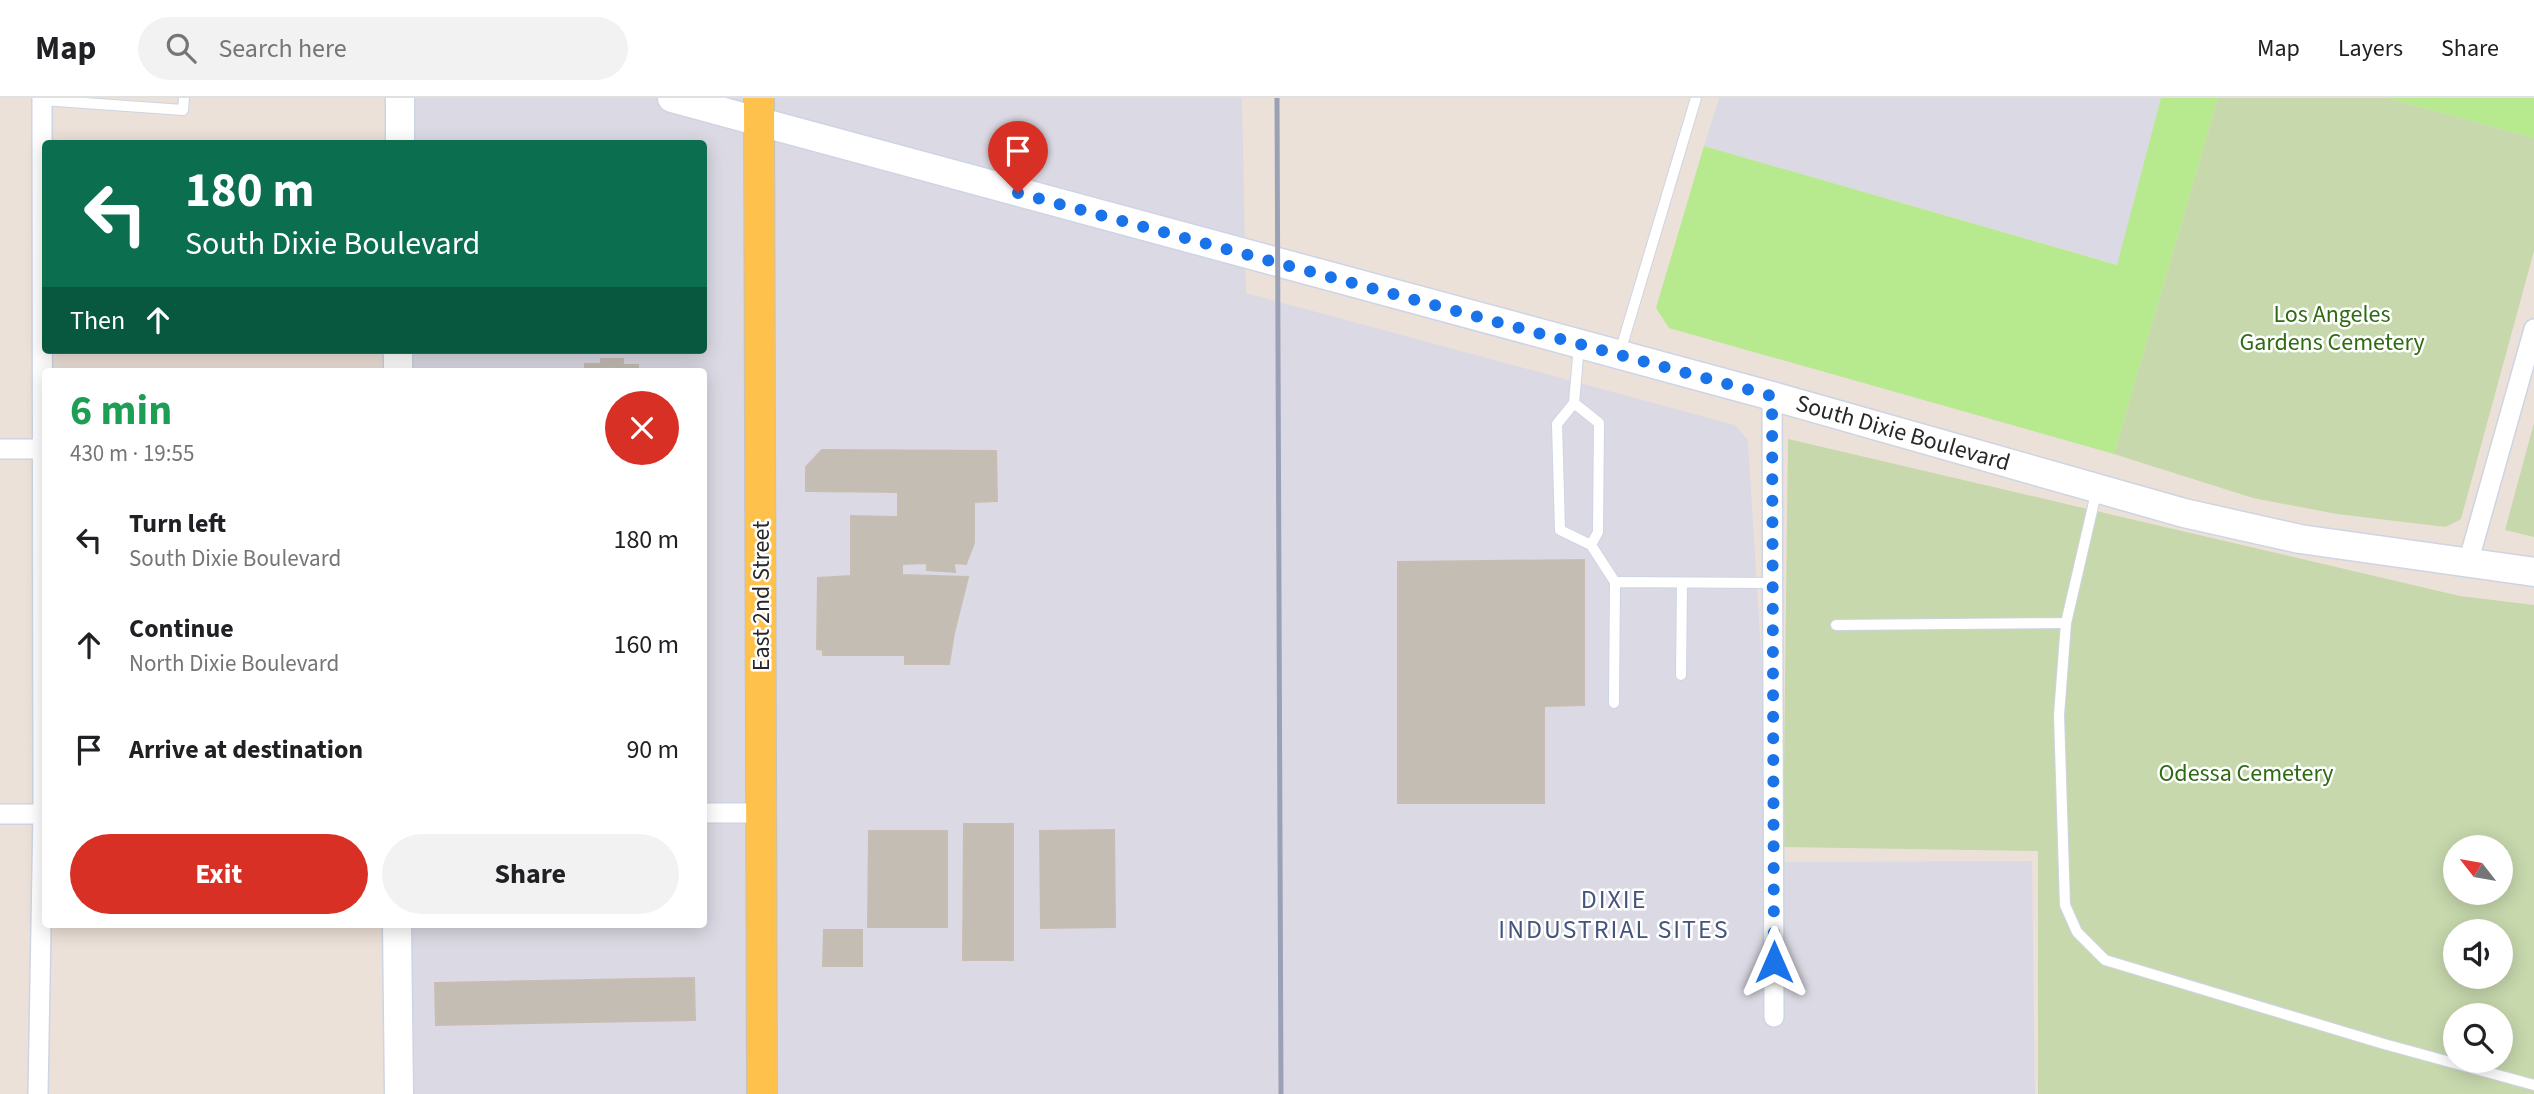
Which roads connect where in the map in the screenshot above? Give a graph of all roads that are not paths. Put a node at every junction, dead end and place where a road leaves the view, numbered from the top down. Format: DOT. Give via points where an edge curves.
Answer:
graph roads {
  1 [pos="184,98"];
  2 [pos="400,98"];
  3 [pos="672,98"];
  4 [pos="1696,98"];
  5 [pos="41,99"];
  6 [pos="72,100"];
  7 [pos="759,111"];
  8 [pos="400,140"];
  9 [pos="42,216"];
  10 [pos="2534,329"];
  11 [pos="1579,344"];
  12 [pos="1619,355"];
  13 [pos="1772,396"];
  14 [pos="1574,403"];
  15 [pos="0,449"];
  16 [pos="42,449"];
  17 [pos="2097,489"];
  18 [pos="1591,545"];
  19 [pos="2468,563"];
  20 [pos="2534,572"];
  21 [pos="1615,582"];
  22 [pos="1682,583"];
  23 [pos="1772,583"];
  24 [pos="2066,623"];
  25 [pos="1836,625"];
  26 [pos="1681,675"];
  27 [pos="1614,702"];
  28 [pos="707,813"];
  29 [pos="761,813"];
  30 [pos="0,814"];
  31 [pos="42,814"];
  32 [pos="42,907"];
  33 [pos="397,928"];
  34 [pos="1774,1017"];
  35 [pos="2534,1085"];
  36 [pos="38,1094"];
  37 [pos="399,1094"];
  38 [pos="762,1094"];
  1 -- 6 [label="lane" via="183,110"];
  2 -- 8 [label="main road"];
  3 -- 7 [label="main road, South Dixie Boulevard"];
  4 -- 12 [label="lane"];
  5 -- 6 [label="lane"];
  5 -- 9 [label="street"];
  7 -- 11 [label="main road, South Dixie Boulevard" via="1278,264"];
  7 -- 29 [label="main road, East 2nd Street"];
  10 -- 19 [label="street"];
  11 -- 12 [label="main road, South Dixie Boulevard"];
  11 -- 14 [label="lane"];
  12 -- 13 [label="main road, South Dixie Boulevard"];
  13 -- 17 [label="main road, South Dixie Boulevard"];
  13 -- 23 [label="street"];
  14 -- 18 [label="lane" via="1599,423 1598,532"];
  14 -- 18 [label="lane" via="1557,424 1560,530"];
  15 -- 16 [label="street"];
  17 -- 19 [label="main road, South Dixie Boulevard" via="2251,530"];
  17 -- 24 [label="lane"];
  18 -- 21 [label="lane"];
  19 -- 20 [label="main road, South Dixie Boulevard"];
  21 -- 22 [label="lane"];
  21 -- 27 [label="lane"];
  22 -- 23 [label="lane"];
  22 -- 26 [label="lane"];
  23 -- 34 [label="street"];
  24 -- 25 [label="lane"];
  24 -- 35 [label="lane" via="2059,715 2065,905 2077,932 2105,960"];
  28 -- 29 [label="street"];
  29 -- 38 [label="main road, East 2nd Street"];
  30 -- 31 [label="street"];
  32 -- 36 [label="street"];
  33 -- 37 [label="main road"];
}
